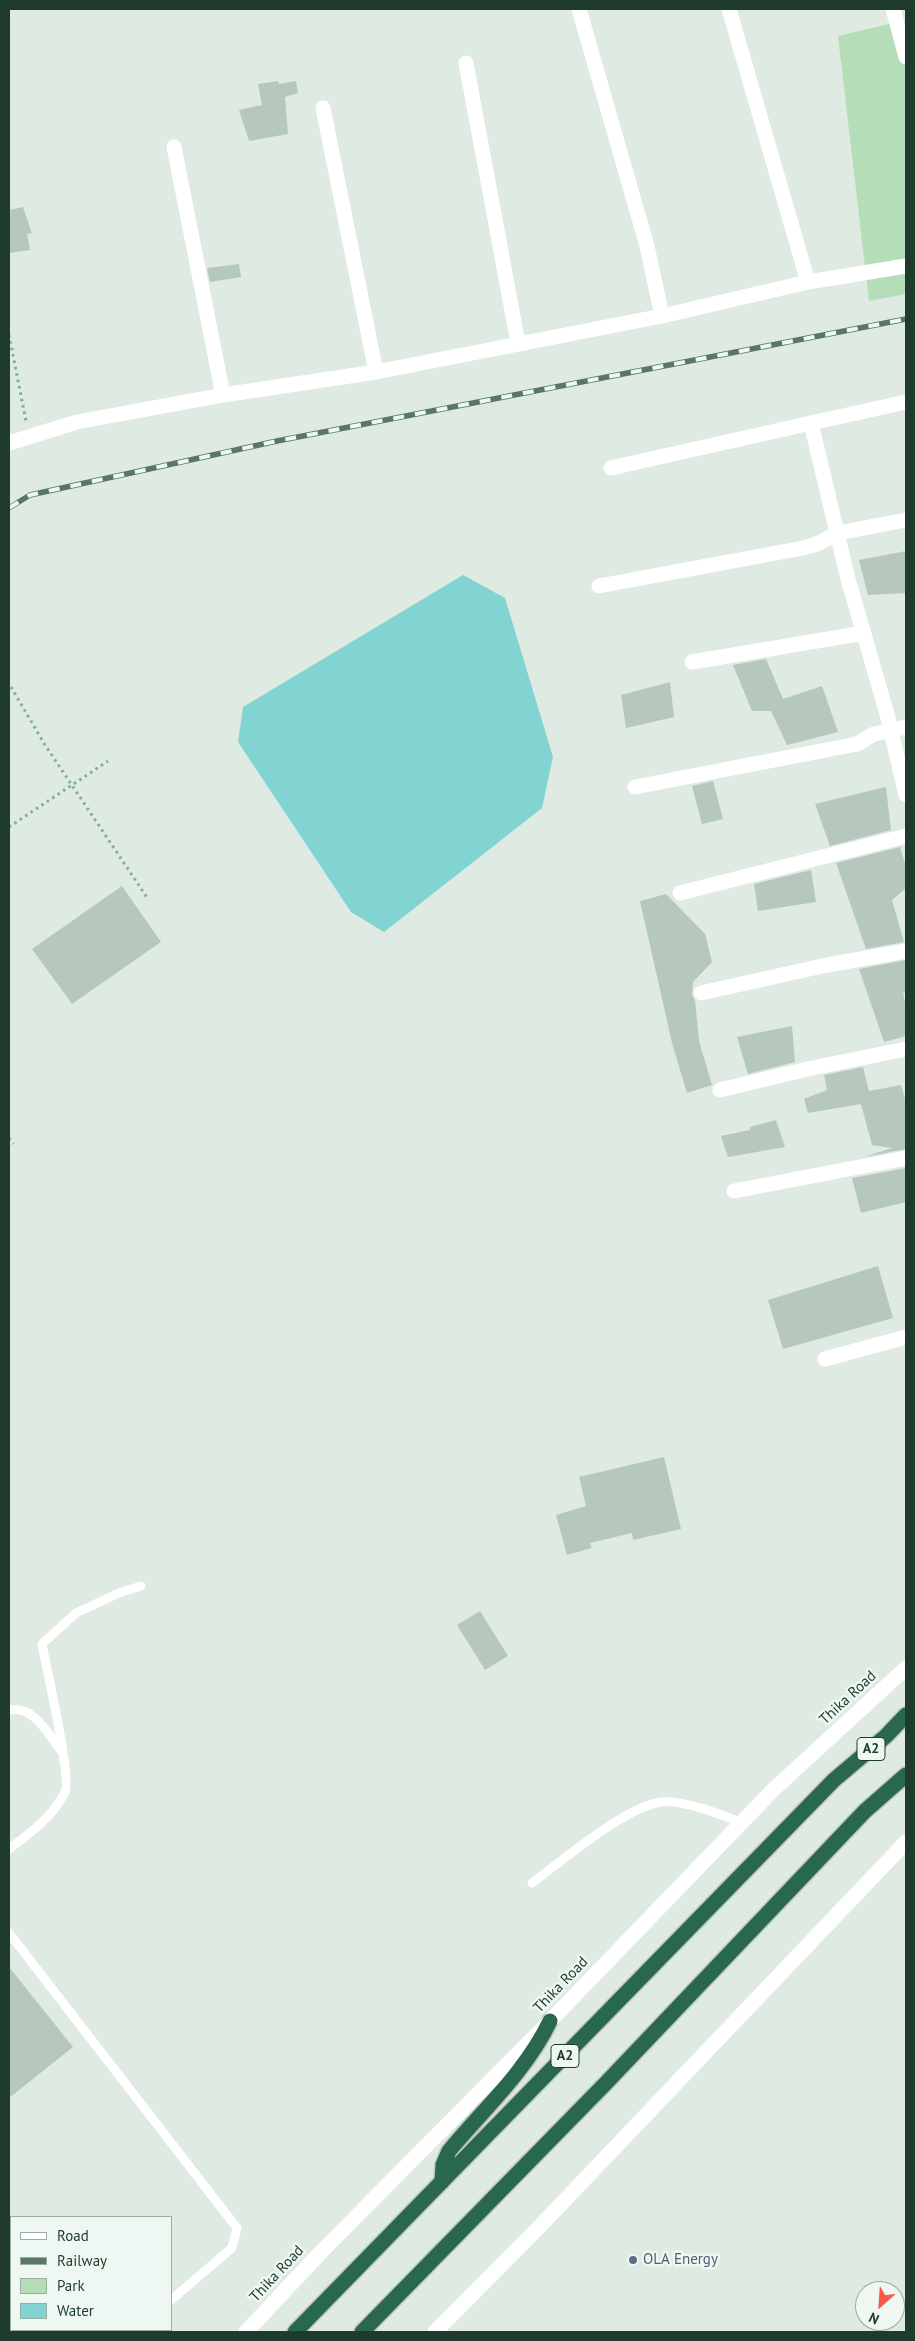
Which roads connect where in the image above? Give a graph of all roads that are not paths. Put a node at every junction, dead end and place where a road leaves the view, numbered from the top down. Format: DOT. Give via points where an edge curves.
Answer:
graph roads {
  1 [pos="579,9"];
  2 [pos="729,9"];
  3 [pos="893,9"];
  4 [pos="906,57"];
  5 [pos="466,63"];
  6 [pos="323,108"];
  7 [pos="174,147"];
  8 [pos="906,266"];
  9 [pos="808,282"];
  10 [pos="662,316"];
  11 [pos="518,343"];
  12 [pos="376,372"];
  13 [pos="223,395"];
  14 [pos="906,402"];
  15 [pos="812,423"];
  16 [pos="9,443"];
  17 [pos="611,468"];
  18 [pos="906,520"];
  19 [pos="838,533"];
  20 [pos="599,586"];
  21 [pos="864,633"];
  22 [pos="692,662"];
  23 [pos="906,727"];
  24 [pos="891,730"];
  25 [pos="635,787"];
  26 [pos="906,795"];
  27 [pos="906,836"];
  28 [pos="680,893"];
  29 [pos="906,951"];
  30 [pos="701,993"];
  31 [pos="906,1049"];
  32 [pos="720,1090"];
  33 [pos="906,1158"];
  34 [pos="734,1191"];
  35 [pos="906,1337"];
  36 [pos="825,1359"];
  37 [pos="141,1586"];
  38 [pos="906,1668"];
  39 [pos="9,1710"];
  40 [pos="906,1715"];
  41 [pos="64,1754"];
  42 [pos="906,1776"];
  43 [pos="742,1823"];
  44 [pos="906,1842"];
  45 [pos="9,1849"];
  46 [pos="532,1883"];
  47 [pos="9,1933"];
  48 [pos="550,2021"];
  49 [pos="442,2182"];
  50 [pos="172,2299"];
  51 [pos="246,2332"];
  52 [pos="295,2332"];
  53 [pos="362,2332"];
  54 [pos="435,2332"];
  1 -- 10 [label="street" via="647,246"];
  2 -- 9 [label="street"];
  3 -- 4 [label="street"];
  5 -- 11 [label="street"];
  6 -- 12 [label="street"];
  7 -- 13 [label="street"];
  8 -- 9 [label="street"];
  9 -- 10 [label="street"];
  10 -- 11 [label="street"];
  11 -- 12 [label="street"];
  12 -- 13 [label="street"];
  13 -- 16 [label="street" via="77,422"];
  14 -- 15 [label="street"];
  15 -- 17 [label="street"];
  15 -- 19 [label="street"];
  18 -- 19 [label="street"];
  19 -- 20 [label="street" via="803,548"];
  19 -- 21 [label="street"];
  21 -- 22 [label="street"];
  21 -- 24 [label="street"];
  23 -- 24 [label="street"];
  24 -- 25 [label="street" via="874,734 857,744"];
  24 -- 26 [label="street"];
  27 -- 28 [label="street"];
  29 -- 30 [label="street"];
  31 -- 32 [label="street"];
  33 -- 34 [label="street"];
  35 -- 36 [label="street"];
  37 -- 41 [label="lane" via="76,1613 42,1644"];
  38 -- 43 [label="street, Thika Road" via="774,1789"];
  39 -- 41 [label="lane" via="19,1708 33,1715"];
  40 -- 49 [label="highway, A2" via="834,1780"];
  41 -- 45 [label="lane" via="66,1790 45,1821"];
  42 -- 53 [label="highway" via="865,1810 606,2083"];
  43 -- 46 [label="lane" via="702,1808 662,1802 626,1815"];
  43 -- 48 [label="street, Thika Road"];
  44 -- 54 [label="street" via="550,2216"];
  47 -- 50 [label="lane" via="237,2228 232,2248"];
  48 -- 49 [label="highway" via="521,2070 449,2151"];
  48 -- 51 [label="street, Thika Road"];
  49 -- 52 [label="highway, A2"];
}
